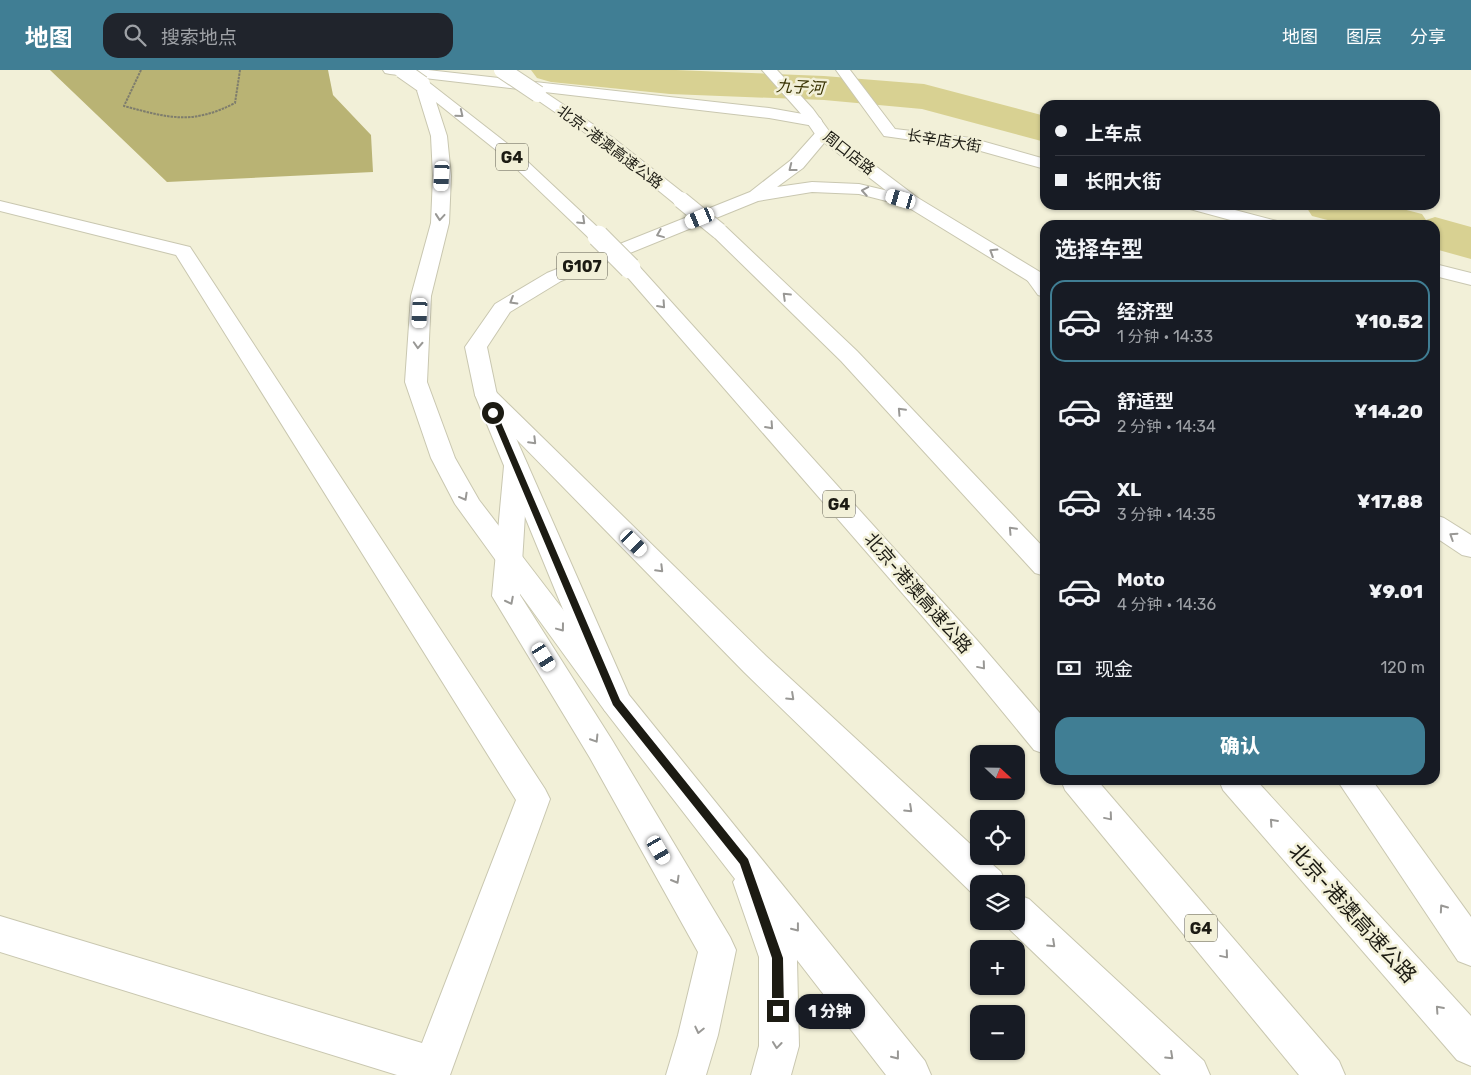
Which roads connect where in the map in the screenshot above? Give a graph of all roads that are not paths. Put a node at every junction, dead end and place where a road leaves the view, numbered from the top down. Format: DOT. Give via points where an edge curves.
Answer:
graph roads {
  1 [pos="390,70"];
  2 [pos="402,70"];
  3 [pos="502,70"];
  4 [pos="769,70"];
  5 [pos="845,73"];
  6 [pos="422,84"];
  7 [pos="815,122"];
  8 [pos="1040,163"];
  9 [pos="754,196"];
  10 [pos="912,202"];
  11 [pos="0,206"];
  12 [pos="1214,210"];
  13 [pos="1252,220"];
  14 [pos="1440,271"];
  15 [pos="1471,279"];
  16 [pos="1040,283"];
  17 [pos="486,395"];
  18 [pos="516,466"];
  19 [pos="1440,527"];
  20 [pos="1471,548"];
  21 [pos="509,559"];
  22 [pos="1040,561"];
  23 [pos="616,702"];
  24 [pos="1040,735"];
  25 [pos="1082,785"];
  26 [pos="1239,785"];
  27 [pos="1357,785"];
  28 [pos="744,862"];
  29 [pos="979,875"];
  30 [pos="1025,919"];
  31 [pos="0,934"];
  32 [pos="1471,948"];
  33 [pos="1471,1046"];
  34 [pos="431,1071"];
  35 [pos="686,1075"];
  36 [pos="771,1075"];
  37 [pos="911,1075"];
  38 [pos="1190,1075"];
  39 [pos="1325,1075"];
  1 -- 7 [label="main road" via="769,113"];
  2 -- 6 [label="main road, G4, bridge"];
  22 -- 3 [label="main road, 北京-港澳高速公路, one-way, bridge" via="849,356 719,231 606,140"];
  4 -- 7 [label="main road, 周口店路"];
  5 -- 8 [label="main road, 长辛店大街" via="890,133 971,143"];
  6 -- 21 [label="main road, one-way" via="439,136 442,176 440,223 421,296 416,382 443,458 468,504"];
  6 -- 24 [label="main road, 北京-港澳高速公路 / G4, one-way, bridge" via="507,152 630,268"];
  7 -- 9 [label="main road, one-way" via="797,164"];
  7 -- 10 [label="main road, 周口店路"];
  10 -- 9 [label="main road, G107, one-way" via="859,189 812,186"];
  9 -- 17 [label="main road, G107, one-way" via="554,277 502,308 476,347"];
  16 -- 10 [label="main road, 周口店路 / G107, one-way"];
  11 -- 34 [label="main road" via="183,251 532,799"];
  12 -- 13 [label="main road"];
  14 -- 15 [label="main road"];
  17 -- 18 [label="main road, G107"];
  17 -- 29 [label="main road, one-way" via="756,664"];
  18 -- 21 [label="main road"];
  18 -- 23 [label="main road, G107"];
  20 -- 19 [label="main road, one-way"];
  21 -- 23 [label="main road, one-way"];
  21 -- 35 [label="main road, one-way" via="506,596 601,749 717,950"];
  23 -- 28 [label="main road, G107"];
  25 -- 39 [label="main road, G4, one-way"];
  33 -- 26 [label="main road, 北京-港澳高速公路, one-way"];
  32 -- 27 [label="main road, one-way"];
  28 -- 36 [label="main road, G107, one-way" via="778,958 778,1046"];
  28 -- 37 [label="main road, one-way"];
  30 -- 38 [label="main road, one-way"];
  31 -- 34 [label="main road"];
}
